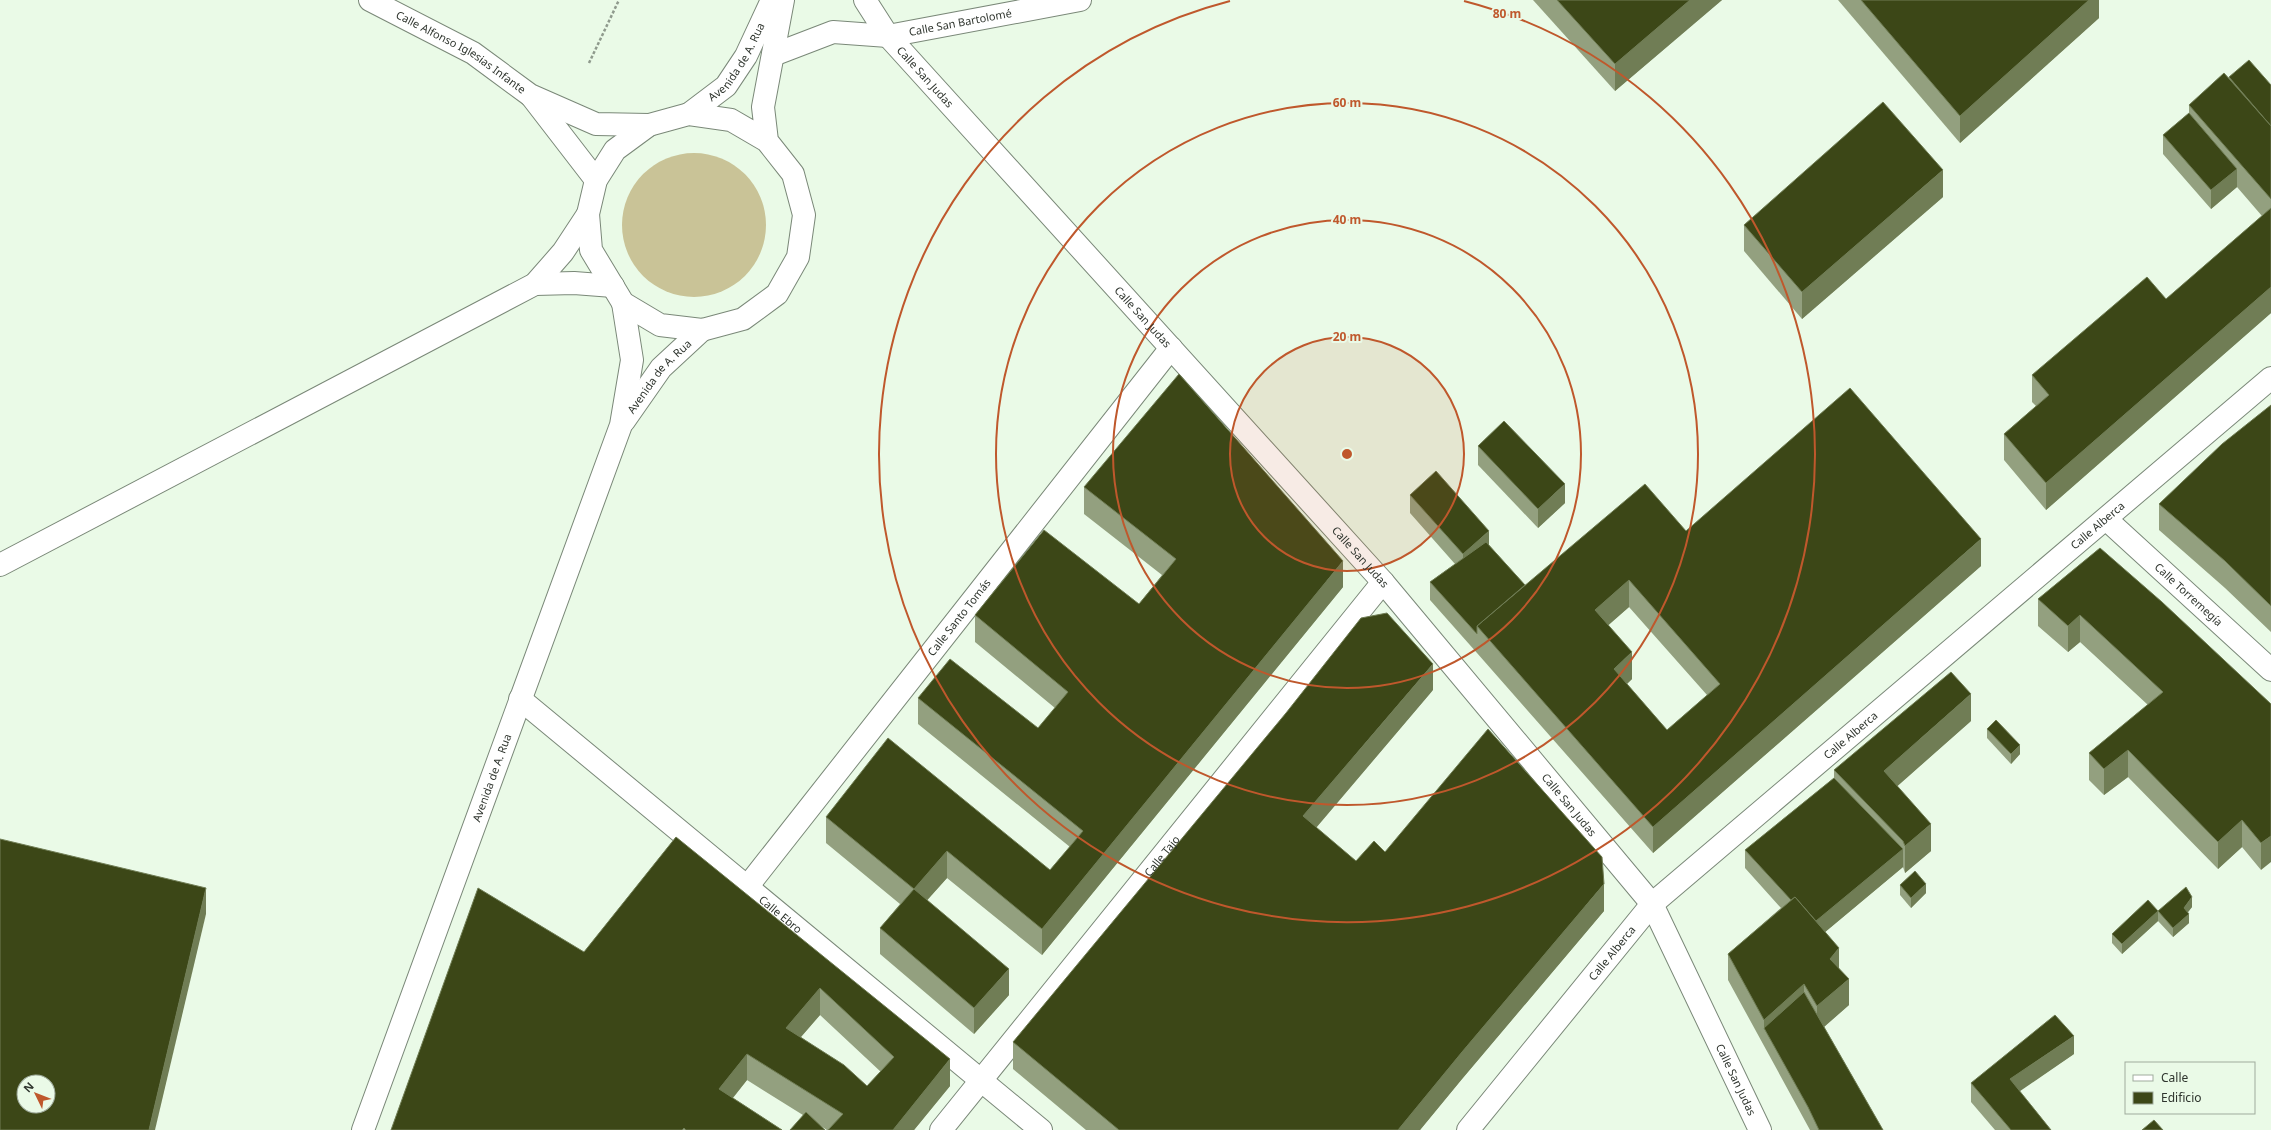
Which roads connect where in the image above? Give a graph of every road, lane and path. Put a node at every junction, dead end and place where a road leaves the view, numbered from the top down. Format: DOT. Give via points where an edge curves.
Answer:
graph roads {
  1 [pos="370,0"];
  2 [pos="619,0"];
  3 [pos="772,0"];
  4 [pos="783,0"];
  5 [pos="865,0"];
  6 [pos="1080,0"];
  7 [pos="888,36"];
  8 [pos="773,55"];
  9 [pos="588,63"];
  10 [pos="530,95"];
  11 [pos="689,114"];
  12 [pos="649,125"];
  13 [pos="767,141"];
  14 [pos="596,180"];
  15 [pos="588,214"];
  16 [pos="535,284"];
  17 [pos="618,295"];
  18 [pos="702,330"];
  19 [pos="1171,348"];
  20 [pos="2271,378"];
  21 [pos="621,425"];
  22 [pos="2106,519"];
  23 [pos="0,564"];
  24 [pos="1383,582"];
  25 [pos="2271,670"];
  26 [pos="520,699"];
  27 [pos="747,887"];
  28 [pos="1652,904"];
  29 [pos="981,1080"];
  30 [pos="363,1130"];
  31 [pos="941,1130"];
  32 [pos="1042,1130"];
  33 [pos="1468,1130"];
  34 [pos="1760,1130"];
  1 -- 10 [label="street, Calle Alfonso Iglesias Infante" via="474,53"];
  2 -- 9 [label="path"];
  3 -- 11 [label="street, Avenida de A. Rua" via="746,56 726,86"];
  4 -- 8 [label="street, Avenida de A. Rua"];
  5 -- 7 [label="street, Calle San Judas"];
  6 -- 7 [label="street, Calle San Bartolomé"];
  7 -- 8 [label="street" via="833,32"];
  7 -- 19 [label="street, Calle San Judas"];
  8 -- 13 [label="street, Avenida de A. Rua" via="763,107"];
  10 -- 12 [label="street, Calle Alfonso Iglesias Infante" via="596,124"];
  10 -- 14 [label="street, Calle Alfonso Iglesias Infante"];
  11 -- 12 [label="street"];
  11 -- 13 [label="street" via="731,120"];
  12 -- 14 [label="street" via="615,150"];
  13 -- 18 [label="street" via="793,174 804,215 798,257 777,294 744,319"];
  14 -- 15 [label="street"];
  15 -- 16 [label="street" via="563,252"];
  15 -- 17 [label="street" via="591,250"];
  16 -- 17 [label="street" via="574,283"];
  16 -- 23 [label="street"];
  17 -- 18 [label="street" via="660,325"];
  17 -- 21 [label="street, Avenida de A. Rua" via="632,360"];
  18 -- 21 [label="street, Avenida de A. Rua" via="661,368"];
  19 -- 24 [label="street, Calle San Judas"];
  19 -- 27 [label="street, Calle Santo Tomás"];
  20 -- 22 [label="street, Calle Alberca"];
  21 -- 26 [label="street, Avenida de A. Rua"];
  22 -- 25 [label="street, Calle Torremegía"];
  22 -- 28 [label="street, Calle Alberca"];
  24 -- 28 [label="street, Calle San Judas"];
  24 -- 29 [label="street, Calle Tajo"];
  26 -- 27 [label="street, Calle Ebro"];
  26 -- 30 [label="street, Avenida de A. Rua"];
  27 -- 29 [label="street, Calle Ebro"];
  28 -- 33 [label="street, Calle Alberca"];
  28 -- 34 [label="street, Calle San Judas"];
  29 -- 31 [label="street, Calle Tajo"];
  29 -- 32 [label="street, Calle Ebro"];
}
